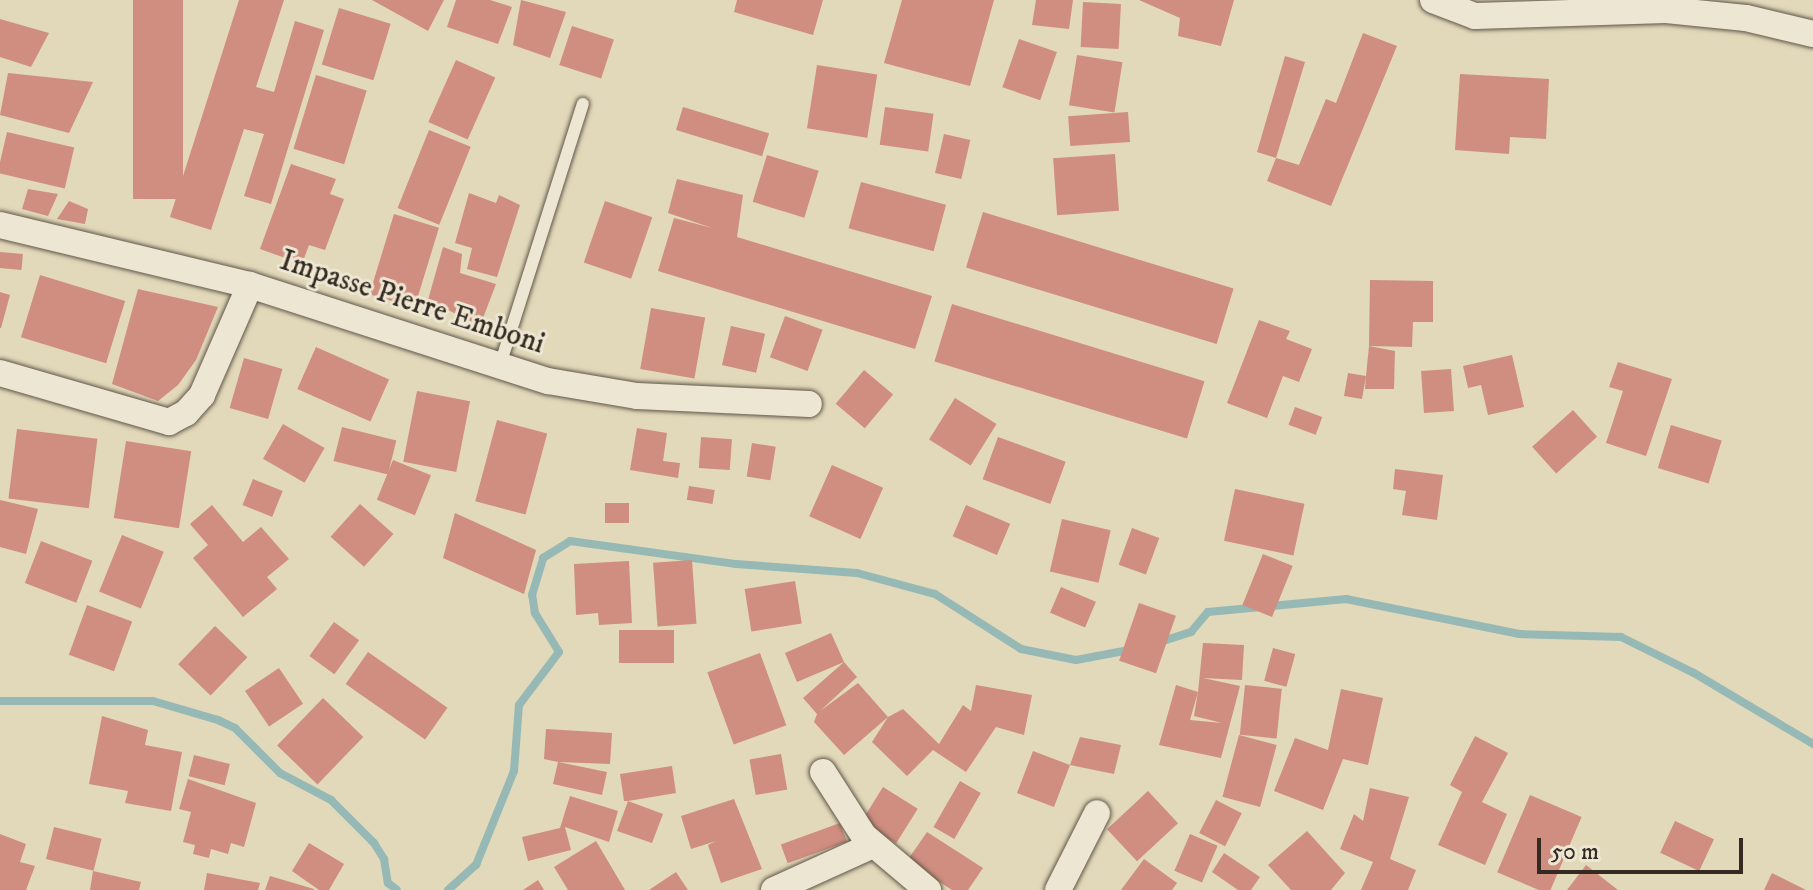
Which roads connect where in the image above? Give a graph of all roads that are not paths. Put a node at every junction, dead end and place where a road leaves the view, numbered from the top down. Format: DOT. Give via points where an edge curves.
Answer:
graph roads {
  1 [pos="1433,0"];
  2 [pos="1813,34"];
  3 [pos="583,104"];
  4 [pos="0,225"];
  5 [pos="250,285"];
  6 [pos="500,365"];
  7 [pos="0,373"];
  8 [pos="809,404"];
  9 [pos="823,772"];
  10 [pos="1097,813"];
  11 [pos="873,845"];
  12 [pos="774,890"];
  13 [pos="928,890"];
  14 [pos="1058,890"];
  1 -- 2 [label="street" via="1475,16 1666,10 1746,18"];
  3 -- 6 [label="lane"];
  4 -- 5 [label="street, Impasse Pierre Emboni"];
  5 -- 6 [label="street, Impasse Pierre Emboni"];
  5 -- 7 [label="street" via="202,395 169,422"];
  6 -- 8 [label="street, Impasse Pierre Emboni" via="548,381 637,396"];
  9 -- 11 [label="street"];
  10 -- 14 [label="street"];
  11 -- 12 [label="street"];
  11 -- 13 [label="street"];
}
